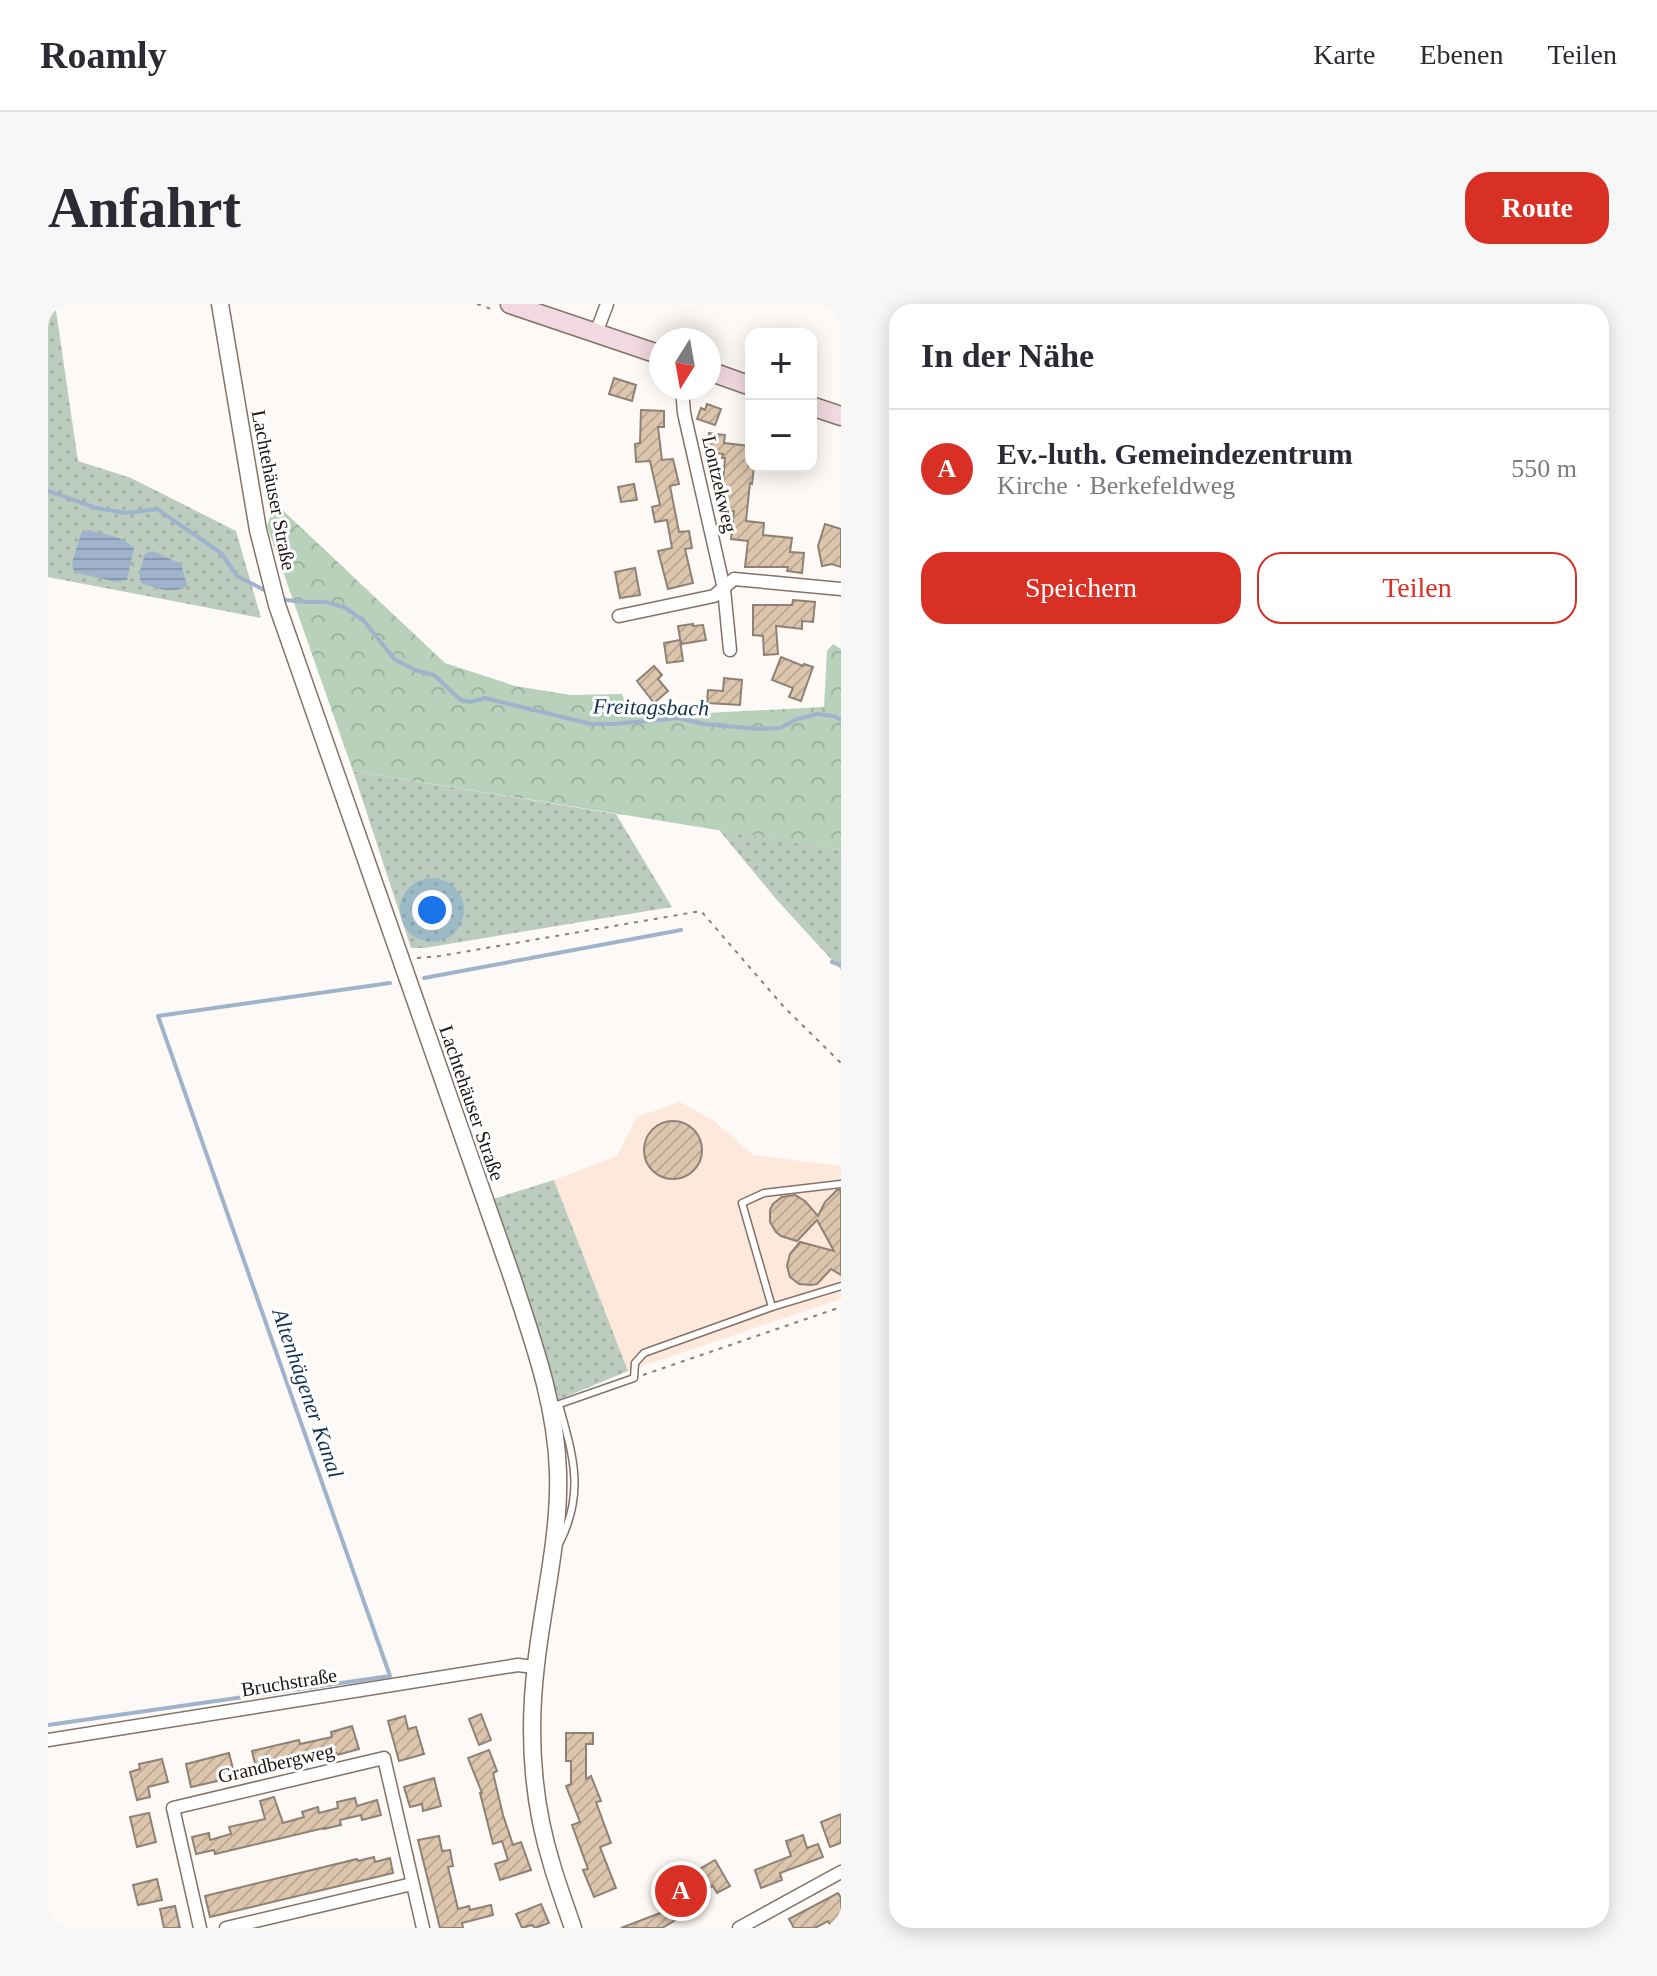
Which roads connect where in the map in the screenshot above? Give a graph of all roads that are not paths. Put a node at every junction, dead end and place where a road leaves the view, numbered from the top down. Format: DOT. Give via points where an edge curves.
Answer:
graph roads {
  1 [pos="220,304"];
  2 [pos="510,304"];
  3 [pos="607,304"];
  4 [pos="596,333"];
  5 [pos="649,351"];
  6 [pos="721,375"];
  7 [pos="745,384"];
  8 [pos="683,400"];
  9 [pos="817,408"];
  10 [pos="841,416"];
  11 [pos="724,589"];
  12 [pos="841,589"];
  13 [pos="619,616"];
  14 [pos="730,650"];
  15 [pos="841,1184"];
  16 [pos="841,1286"];
  17 [pos="772,1307"];
  18 [pos="555,1406"];
  19 [pos="535,1667"];
  20 [pos="48,1740"];
  21 [pos="841,1872"];
  22 [pos="412,1884"];
  23 [pos="200,1928"];
  24 [pos="226,1928"];
  25 [pos="423,1928"];
  26 [pos="573,1928"];
  27 [pos="739,1928"];
  1 -- 18 [label="street, Lachtehäuser Straße" via="258,530 277,605"];
  2 -- 4 [label="main road"];
  3 -- 4 [label="street"];
  4 -- 5 [label="main road"];
  6 -- 7 [label="main road"];
  8 -- 11 [label="street, Lontzekweg"];
  9 -- 10 [label="main road"];
  11 -- 12 [label="street" via="734,579"];
  11 -- 13 [label="street" via="714,596"];
  11 -- 14 [label="street, Lontzekweg"];
  15 -- 17 [label="lane" via="764,1193 742,1203"];
  16 -- 17 [label="lane"];
  17 -- 18 [label="lane" via="644,1353 635,1363 634,1378"];
  18 -- 19 [label="street, Lachtehäuser Straße" via="557,1506"];
  19 -- 20 [label="street, Bruchstraße" via="518,1665"];
  19 -- 26 [label="street, Lachtehäuser Straße" via="536,1795"];
  21 -- 27 [label="street"];
  22 -- 23 [label="street, Grandbergweg" via="384,1758 173,1808"];
  22 -- 24 [label="street"];
  22 -- 25 [label="street, Grandbergweg"];
}
